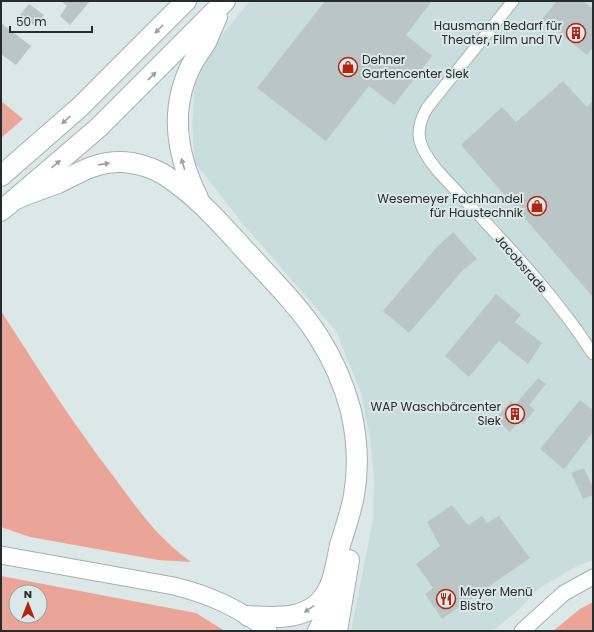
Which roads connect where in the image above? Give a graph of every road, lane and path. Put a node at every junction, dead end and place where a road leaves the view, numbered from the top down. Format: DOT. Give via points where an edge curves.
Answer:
graph roads {
  1 [pos="186,1"];
  2 [pos="513,1"];
  3 [pos="224,3"];
  4 [pos="1,176"];
  5 [pos="16,199"];
  6 [pos="199,200"];
  7 [pos="1,211"];
  8 [pos="593,354"];
  9 [pos="354,496"];
  10 [pos="346,524"];
  11 [pos="3,554"];
  12 [pos="593,577"];
  13 [pos="248,616"];
  14 [pos="268,631"];
  15 [pos="318,631"];
  16 [pos="337,631"];
  17 [pos="522,631"];
  1 -- 4 [label="highway, one-way" via="81,106"];
  2 -- 8 [label="street, Jacobsrade" via="427,108 420,122 419,138 425,153 437,170 524,266"];
  5 -- 3 [label="highway, one-way" via="98,128"];
  6 -- 3 [label="highway, one-way" via="182,162 177,117 186,77"];
  5 -- 6 [label="highway, one-way" via="60,182 85,168 120,162 150,168"];
  5 -- 7 [label="highway"];
  6 -- 9 [label="highway" via="294,304 318,336 329,356 344,390 354,425 357,461"];
  9 -- 10 [label="highway"];
  9 -- 16 [label="highway" via="355,520"];
  10 -- 13 [label="highway, one-way" via="329,588 320,602 293,617"];
  10 -- 15 [label="highway" via="337,592"];
  11 -- 13 [label="main road" via="174,586 211,596"];
  12 -- 17 [label="main road" via="560,596"];
  13 -- 14 [label="main road"];
}
